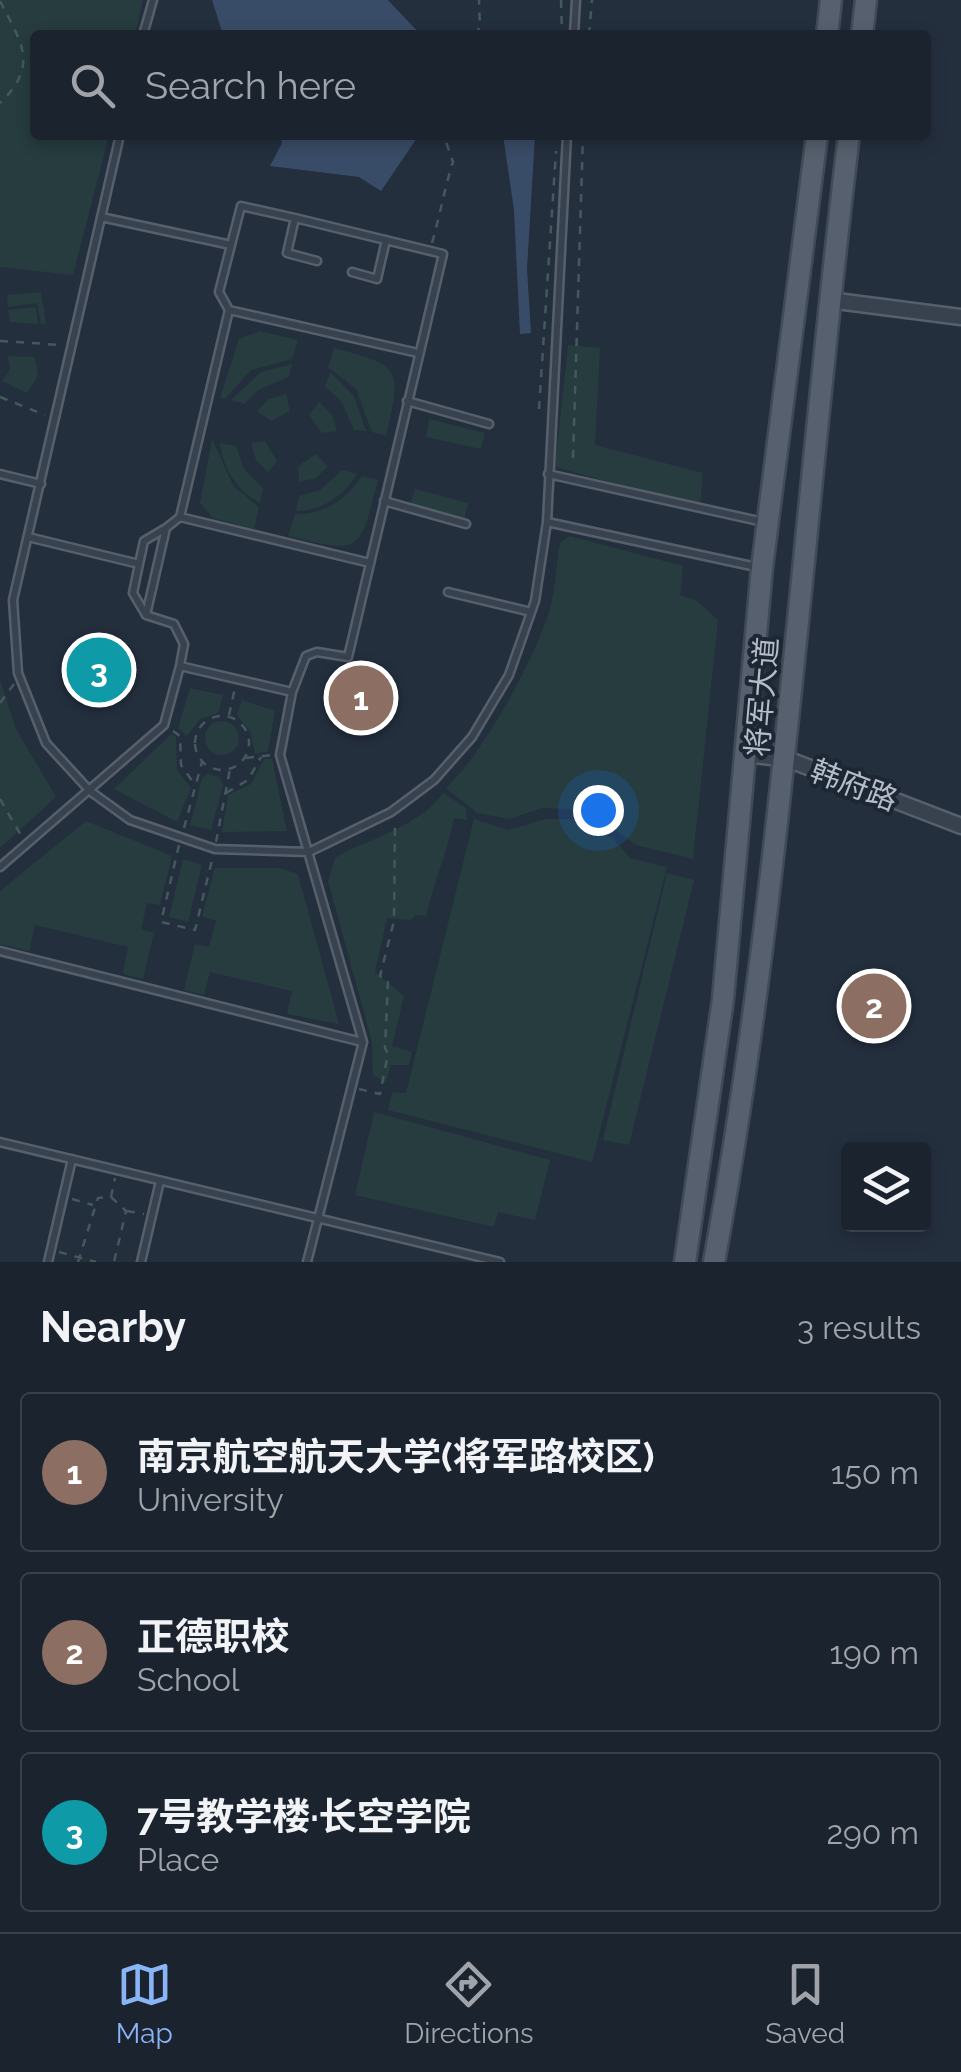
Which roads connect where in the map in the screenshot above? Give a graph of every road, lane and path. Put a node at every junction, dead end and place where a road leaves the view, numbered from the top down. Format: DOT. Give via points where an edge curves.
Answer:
graph roads {
  1 [pos="153,0"];
  2 [pos="479,0"];
  3 [pos="561,0"];
  4 [pos="576,0"];
  5 [pos="592,0"];
  6 [pos="831,0"];
  7 [pos="866,0"];
  8 [pos="0,1"];
  9 [pos="144,30"];
  10 [pos="478,30"];
  11 [pos="562,30"];
  12 [pos="574,30"];
  13 [pos="589,30"];
  14 [pos="828,30"];
  15 [pos="863,30"];
  16 [pos="0,103"];
  17 [pos="119,140"];
  18 [pos="447,140"];
  19 [pos="557,140"];
  20 [pos="567,140"];
  21 [pos="583,140"];
  22 [pos="816,140"];
  23 [pos="849,140"];
  24 [pos="102,217"];
  25 [pos="295,218"];
  26 [pos="386,240"];
  27 [pos="231,245"];
  28 [pos="430,250"];
  29 [pos="317,261"];
  30 [pos="352,272"];
  31 [pos="829,300"];
  32 [pos="229,310"];
  33 [pos="961,317"];
  34 [pos="0,341"];
  35 [pos="73,346"];
  36 [pos="418,353"];
  37 [pos="0,397"];
  38 [pos="407,402"];
  39 [pos="539,409"];
  40 [pos="56,420"];
  41 [pos="489,424"];
  42 [pos="573,458"];
  43 [pos="0,474"];
  44 [pos="548,474"];
  45 [pos="41,484"];
  46 [pos="384,502"];
  47 [pos="180,517"];
  48 [pos="547,522"];
  49 [pos="770,523"];
  50 [pos="466,524"];
  51 [pos="166,528"];
  52 [pos="28,537"];
  53 [pos="370,563"];
  54 [pos="138,564"];
  55 [pos="762,568"];
  56 [pos="448,592"];
  57 [pos="0,602"];
  58 [pos="14,605"];
  59 [pos="531,612"];
  60 [pos="146,615"];
  61 [pos="180,666"];
  62 [pos="238,679"];
  63 [pos="21,680"];
  64 [pos="292,692"];
  65 [pos="0,703"];
  66 [pos="228,716"];
  67 [pos="164,725"];
  68 [pos="180,736"];
  69 [pos="195,742"];
  70 [pos="280,754"];
  71 [pos="746,754"];
  72 [pos="261,756"];
  73 [pos="244,758"];
  74 [pos="787,759"];
  75 [pos="202,762"];
  76 [pos="230,769"];
  77 [pos="196,786"];
  78 [pos="90,791"];
  79 [pos="226,793"];
  80 [pos="0,799"];
  81 [pos="390,812"];
  82 [pos="961,826"];
  83 [pos="180,840"];
  84 [pos="27,844"];
  85 [pos="215,849"];
  86 [pos="309,852"];
  87 [pos="0,867"];
  88 [pos="0,951"];
  89 [pos="363,1042"];
  90 [pos="352,1087"];
  91 [pos="0,1142"];
  92 [pos="72,1160"];
  93 [pos="117,1172"];
  94 [pos="160,1181"];
  95 [pos="64,1197"];
  96 [pos="111,1197"];
  97 [pos="95,1205"];
  98 [pos="126,1211"];
  99 [pos="152,1216"];
  100 [pos="318,1218"];
  101 [pos="51,1250"];
  102 [pos="79,1260"];
  103 [pos="48,1262"];
  104 [pos="96,1262"];
  105 [pos="114,1262"];
  106 [pos="142,1262"];
  107 [pos="307,1262"];
  108 [pos="500,1262"];
  109 [pos="686,1262"];
  110 [pos="714,1262"];
  1 -- 9 [label="lane"];
  2 -- 10 [label="path"];
  3 -- 11 [label="path"];
  4 -- 12 [label="lane"];
  5 -- 13 [label="path"];
  6 -- 14 [label="main road"];
  7 -- 15 [label="main road"];
  8 -- 16 [label="path" via="26,59 22,81"];
  17 -- 24 [label="lane"];
  18 -- 28 [label="path" via="453,162"];
  19 -- 39 [label="path"];
  20 -- 44 [label="lane"];
  21 -- 42 [label="path"];
  22 -- 49 [label="main road, 将军大道"];
  23 -- 31 [label="main road, 将军大道"];
  24 -- 27 [label="lane"];
  24 -- 35 [label="lane"];
  25 -- 26 [label="lane"];
  25 -- 27 [label="lane" via="241,206"];
  25 -- 29 [label="lane" via="287,254"];
  26 -- 28 [label="lane"];
  26 -- 30 [label="lane" via="377,279"];
  27 -- 32 [label="lane" via="219,292"];
  28 -- 36 [label="lane" via="443,254"];
  31 -- 33 [label="street"];
  31 -- 74 [label="main road, 将军大道"];
  32 -- 36 [label="lane"];
  32 -- 47 [label="lane"];
  34 -- 35 [label="path"];
  35 -- 40 [label="lane"];
  36 -- 38 [label="lane"];
  37 -- 40 [label="path"];
  38 -- 41 [label="lane"];
  38 -- 46 [label="lane"];
  40 -- 45 [label="lane"];
  43 -- 45 [label="lane"];
  44 -- 48 [label="lane"];
  44 -- 49 [label="lane"];
  45 -- 52 [label="lane"];
  46 -- 50 [label="lane"];
  46 -- 53 [label="lane"];
  47 -- 51 [label="lane"];
  47 -- 53 [label="lane"];
  48 -- 55 [label="lane"];
  48 -- 59 [label="lane"];
  49 -- 55 [label="main road, 将军大道"];
  51 -- 54 [label="lane" via="144,542"];
  51 -- 60 [label="lane"];
  52 -- 54 [label="lane"];
  52 -- 58 [label="lane"];
  53 -- 64 [label="lane" via="348,657 306,656"];
  54 -- 60 [label="lane" via="132,592"];
  55 -- 71 [label="main road, 将军大道"];
  56 -- 59 [label="lane"];
  57 -- 58 [label="lane"];
  58 -- 63 [label="lane"];
  59 -- 81 [label="lane" via="509,675 472,737 434,780"];
  60 -- 61 [label="lane" via="174,624 184,644"];
  61 -- 62 [label="lane"];
  61 -- 67 [label="lane"];
  62 -- 64 [label="lane"];
  62 -- 66 [label="path"];
  63 -- 65 [label="path"];
  63 -- 78 [label="lane" via="46,742"];
  64 -- 70 [label="lane"];
  66 -- 69 [label="path" via="203,722"];
  66 -- 73 [label="path" via="248,733"];
  67 -- 68 [label="path"];
  67 -- 78 [label="lane"];
  68 -- 69 [label="path"];
  68 -- 77 [label="path" via="181,765"];
  69 -- 75 [label="path"];
  70 -- 72 [label="path"];
  70 -- 86 [label="lane"];
  71 -- 74 [label="street, 韩府路"];
  71 -- 109 [label="main road, 将军大道" via="723,999"];
  72 -- 73 [label="path"];
  72 -- 79 [label="path" via="248,780"];
  73 -- 76 [label="path"];
  74 -- 82 [label="street, 韩府路"];
  74 -- 110 [label="main road, 将军大道" via="738,1134"];
  75 -- 76 [label="path"];
  75 -- 77 [label="path"];
  76 -- 79 [label="path"];
  77 -- 83 [label="path"];
  78 -- 83 [label="lane" via="130,820"];
  78 -- 84 [label="lane"];
  79 -- 85 [label="path"];
  80 -- 84 [label="path"];
  81 -- 86 [label="lane"];
  81 -- 90 [label="path" via="396,827 394,921 380,976 388,980 388,1054 380,1094"];
  83 -- 85 [label="lane"];
  83 -- 85 [label="path" via="162,922 195,930"];
  84 -- 87 [label="lane"];
  85 -- 86 [label="lane"];
  86 -- 89 [label="lane"];
  88 -- 89 [label="lane"];
  89 -- 90 [label="lane"];
  90 -- 100 [label="lane"];
  91 -- 92 [label="lane"];
  92 -- 93 [label="lane"];
  92 -- 95 [label="lane"];
  93 -- 94 [label="lane"];
  93 -- 96 [label="path"];
  94 -- 99 [label="lane"];
  94 -- 100 [label="lane"];
  95 -- 97 [label="path"];
  95 -- 101 [label="lane"];
  96 -- 97 [label="path"];
  96 -- 98 [label="path"];
  97 -- 102 [label="path"];
  98 -- 99 [label="path"];
  98 -- 105 [label="path"];
  99 -- 106 [label="lane"];
  100 -- 107 [label="lane"];
  100 -- 108 [label="lane"];
  101 -- 102 [label="path"];
  101 -- 103 [label="lane"];
  102 -- 104 [label="path"];
}
